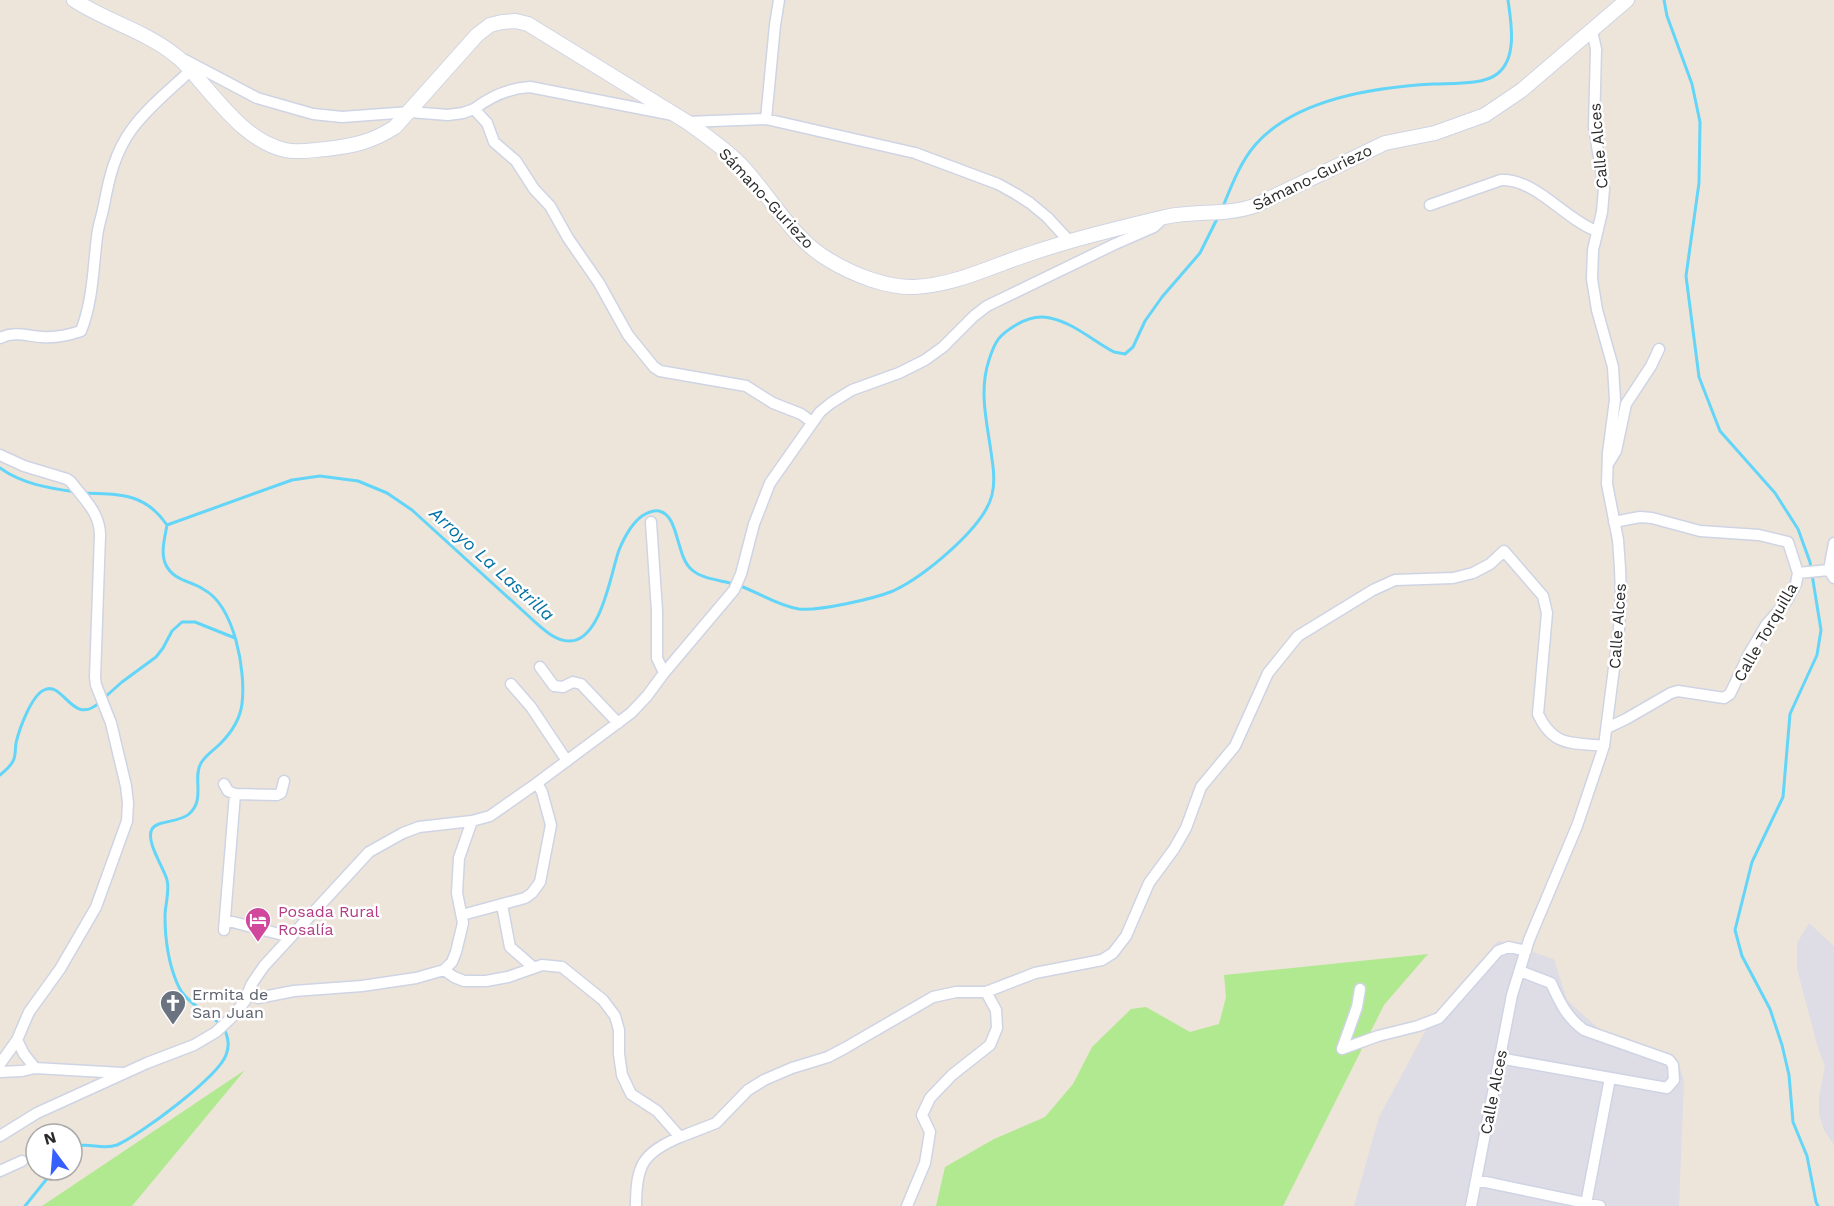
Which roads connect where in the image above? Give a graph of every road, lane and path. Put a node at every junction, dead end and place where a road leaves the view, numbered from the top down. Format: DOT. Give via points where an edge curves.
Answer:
graph roads {
  1 [pos="75,0"];
  2 [pos="779,0"];
  3 [pos="1627,0"];
  4 [pos="1592,31"];
  5 [pos="175,55"];
  6 [pos="191,70"];
  7 [pos="474,109"];
  8 [pos="410,112"];
  9 [pos="681,118"];
  10 [pos="766,119"];
  11 [pos="1430,205"];
  12 [pos="1164,217"];
  13 [pos="1597,231"];
  14 [pos="1070,242"];
  15 [pos="0,338"];
  16 [pos="1659,349"];
  17 [pos="812,422"];
  18 [pos="0,455"];
  19 [pos="1608,464"];
  20 [pos="651,522"];
  21 [pos="1614,522"];
  22 [pos="1834,543"];
  23 [pos="1801,572"];
  24 [pos="1828,573"];
  25 [pos="540,667"];
  26 [pos="664,673"];
  27 [pos="511,684"];
  28 [pos="618,723"];
  29 [pos="1607,728"];
  30 [pos="1604,746"];
  31 [pos="567,761"];
  32 [pos="284,781"];
  33 [pos="537,783"];
  34 [pos="225,784"];
  35 [pos="235,794"];
  36 [pos="471,821"];
  37 [pos="502,905"];
  38 [pos="462,915"];
  39 [pos="291,937"];
  40 [pos="1526,951"];
  41 [pos="533,967"];
  42 [pos="444,970"];
  43 [pos="1520,971"];
  44 [pos="1360,989"];
  45 [pos="986,992"];
  46 [pos="248,993"];
  47 [pos="17,1040"];
  48 [pos="1499,1058"];
  49 [pos="0,1064"];
  50 [pos="35,1068"];
  51 [pos="0,1072"];
  52 [pos="125,1074"];
  53 [pos="1610,1078"];
  54 [pos="0,1136"];
  55 [pos="680,1137"];
  56 [pos="22,1161"];
  57 [pos="0,1171"];
  58 [pos="1476,1180"];
  59 [pos="1586,1204"];
  60 [pos="636,1206"];
  61 [pos="908,1206"];
  62 [pos="1471,1206"];
  63 [pos="1600,1206"];
  1 -- 5 [label="street, Sámano-Guriezo"];
  2 -- 10 [label="street"];
  3 -- 4 [label="street, Sámano-Guriezo"];
  4 -- 12 [label="street, Sámano-Guriezo" via="1522,90 1485,115 1435,133 1385,143 1240,211"];
  4 -- 13 [label="street, Calle Alces" via="1596,49 1594,127 1604,189"];
  5 -- 6 [label="street, Sámano-Guriezo"];
  5 -- 8 [label="street" via="257,98 313,114 342,117"];
  6 -- 8 [label="street, Sámano-Guriezo" via="231,116 268,144 285,150 317,150 367,142 395,128"];
  6 -- 15 [label="street" via="133,127 116,158 97,234 94,278 81,331 71,335 11,334"];
  7 -- 8 [label="street" via="448,115"];
  7 -- 9 [label="street" via="501,93 530,87"];
  7 -- 17 [label="street" via="487,123 494,142 516,161 550,206 628,335 654,367 746,386"];
  8 -- 9 [label="street, Sámano-Guriezo" via="477,35 490,25 516,21 562,43"];
  9 -- 10 [label="street"];
  9 -- 14 [label="street, Sámano-Guriezo" via="740,164 796,235 815,251 874,280 896,286 936,285"];
  10 -- 14 [label="street" via="915,153 998,184 1030,203"];
  11 -- 13 [label="street" via="1510,179 1543,195"];
  12 -- 14 [label="street, Sámano-Guriezo"];
  12 -- 17 [label="street" via="1154,227 987,306 925,360 852,390"];
  13 -- 19 [label="street, Calle Alces" via="1592,279 1613,367 1616,400"];
  16 -- 19 [label="street" via="1626,404 1616,451"];
  17 -- 26 [label="street" via="770,483 734,590"];
  18 -- 47 [label="street" via="67,479 100,525 96,685 111,723 129,803 127,821 96,907 60,969 29,1012"];
  19 -- 21 [label="street, Calle Alces" via="1607,484"];
  20 -- 26 [label="street" via="657,658"];
  21 -- 23 [label="street, Calle Torquilla" via="1652,518 1700,531 1759,535 1788,542"];
  21 -- 29 [label="street, Calle Alces" via="1622,596"];
  22 -- 24 [label="street"];
  23 -- 24 [label="street"];
  23 -- 29 [label="street, Calle Torquilla" via="1786,602 1754,644 1730,694 1724,698 1678,691"];
  25 -- 28 [label="street" via="554,686 581,684"];
  26 -- 28 [label="street" via="647,696"];
  27 -- 31 [label="street"];
  28 -- 31 [label="street"];
  29 -- 30 [label="street, Calle Alces"];
  30 -- 40 [label="street, Calle Alces" via="1577,826"];
  30 -- 45 [label="street" via="1570,744 1545,728 1538,714 1547,613 1543,596 1504,551 1473,573 1453,578 1395,580 1298,636 1268,673 1235,746 1200,787 1186,828 1149,883 1126,936 1113,953 1102,960 1035,973"];
  31 -- 33 [label="street"];
  32 -- 35 [label="street" via="277,795"];
  33 -- 36 [label="street" via="490,816"];
  33 -- 37 [label="street" via="551,825 540,882 525,898"];
  34 -- 35 [label="street"];
  35 -- 39 [label="street" via="225,925"];
  36 -- 38 [label="street" via="459,858 457,893"];
  36 -- 39 [label="street" via="419,827 369,852"];
  37 -- 38 [label="street"];
  37 -- 41 [label="street" via="510,947"];
  38 -- 42 [label="street" via="456,952"];
  39 -- 46 [label="street" via="264,966"];
  40 -- 43 [label="street, Calle Alces"];
  40 -- 44 [label="street" via="1509,947 1498,951 1439,1018 1342,1049"];
  41 -- 42 [label="street" via="486,981 464,981"];
  41 -- 55 [label="street" via="562,967 603,1000 615,1016 622,1075 630,1094 657,1112"];
  42 -- 46 [label="street" via="362,986 258,998"];
  43 -- 48 [label="street, Calle Alces"];
  43 -- 53 [label="street" via="1551,983 1576,1025 1669,1060 1674,1071 1674,1080 1667,1088"];
  45 -- 55 [label="street" via="956,992 933,998 828,1057 765,1080 748,1090 716,1123"];
  45 -- 61 [label="street" via="996,1010 997,1028 990,1045 930,1098 922,1115 930,1132 925,1163"];
  46 -- 52 [label="street" via="216,1032"];
  47 -- 49 [label="street"];
  47 -- 50 [label="street"];
  48 -- 53 [label="street"];
  48 -- 58 [label="street, Calle Alces"];
  50 -- 51 [label="street"];
  50 -- 52 [label="street"];
  52 -- 54 [label="street" via="37,1113"];
  53 -- 59 [label="street"];
  55 -- 60 [label="street" via="648,1155 636,1184"];
  56 -- 57 [label="street"];
  58 -- 59 [label="street"];
  58 -- 62 [label="street, Calle Alces"];
  59 -- 63 [label="street"];
}
